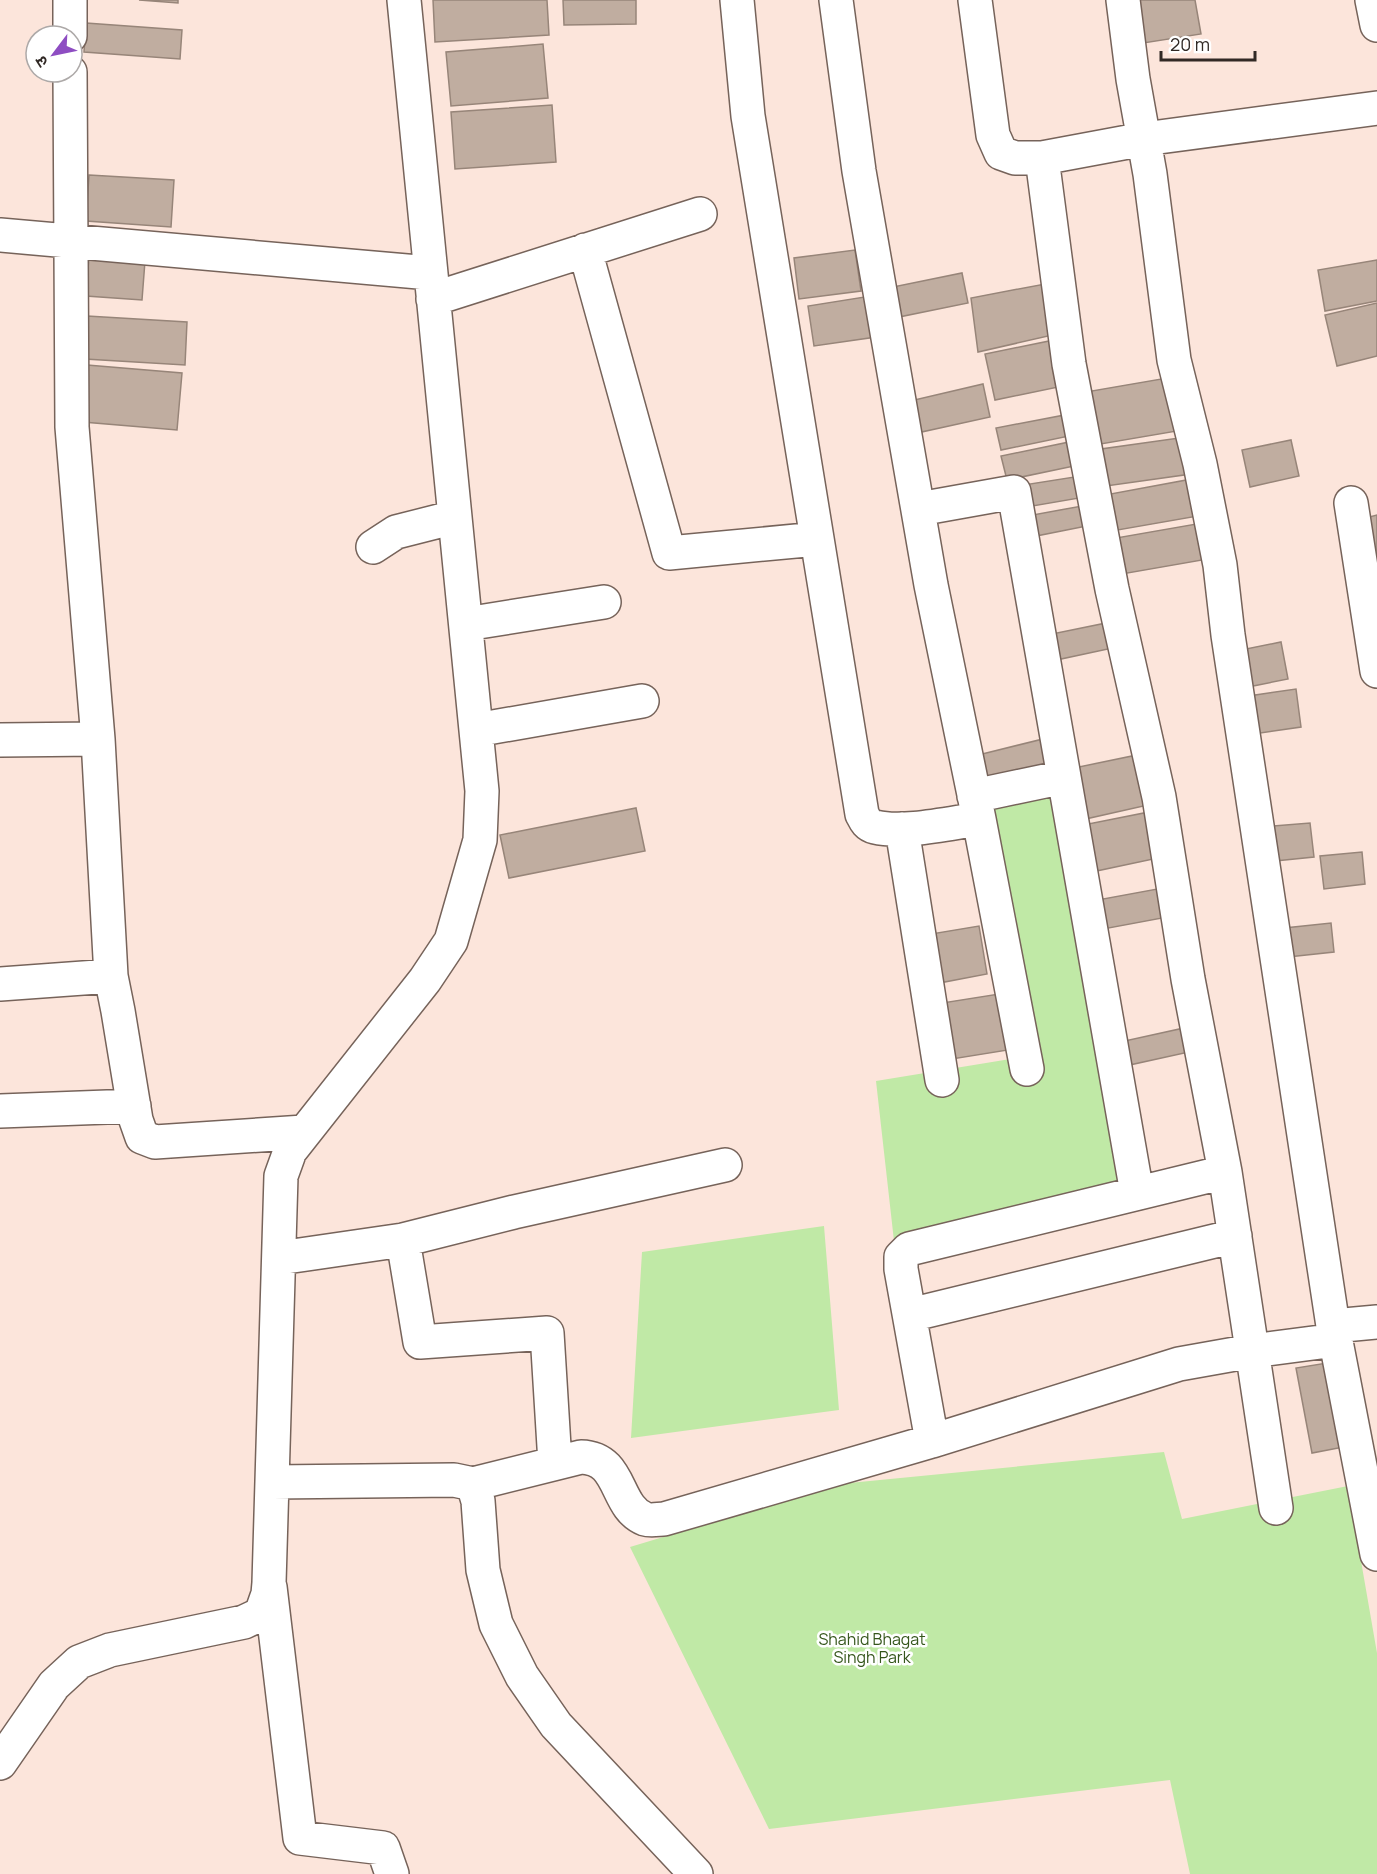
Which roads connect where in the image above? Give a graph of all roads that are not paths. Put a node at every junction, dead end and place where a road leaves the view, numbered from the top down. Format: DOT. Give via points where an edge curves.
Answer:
graph roads {
  1 [pos="70,0"];
  2 [pos="404,0"];
  3 [pos="736,0"];
  4 [pos="836,0"];
  5 [pos="975,0"];
  6 [pos="1123,0"];
  7 [pos="1372,0"];
  8 [pos="70,24"];
  9 [pos="1377,25"];
  10 [pos="70,84"];
  11 [pos="1377,108"];
  12 [pos="1144,139"];
  13 [pos="1042,158"];
  14 [pos="699,214"];
  15 [pos="0,235"];
  16 [pos="70,241"];
  17 [pos="585,250"];
  18 [pos="432,286"];
  19 [pos="1351,502"];
  20 [pos="919,509"];
  21 [pos="455,517"];
  22 [pos="817,539"];
  23 [pos="373,547"];
  24 [pos="604,603"];
  25 [pos="466,624"];
  26 [pos="1377,671"];
  27 [pos="642,701"];
  28 [pos="476,730"];
  29 [pos="99,739"];
  30 [pos="0,740"];
  31 [pos="1064,777"];
  32 [pos="977,807"];
  33 [pos="902,829"];
  34 [pos="111,976"];
  35 [pos="0,984"];
  36 [pos="1027,1069"];
  37 [pos="942,1080"];
  38 [pos="134,1106"];
  39 [pos="0,1111"];
  40 [pos="304,1132"];
  41 [pos="725,1165"];
  42 [pos="1225,1172"];
  43 [pos="1137,1193"];
  44 [pos="1235,1236"];
  45 [pos="403,1240"];
  46 [pos="279,1258"];
  47 [pos="910,1315"];
  48 [pos="1377,1322"];
  49 [pos="1334,1333"];
  50 [pos="1252,1351"];
  51 [pos="932,1441"];
  52 [pos="555,1463"];
  53 [pos="273,1482"];
  54 [pos="473,1484"];
  55 [pos="1276,1508"];
  56 [pos="1377,1554"];
  57 [pos="269,1583"];
  58 [pos="0,1763"];
  59 [pos="392,1874"];
  60 [pos="696,1874"];
  1 -- 8 [label="street"];
  2 -- 18 [label="street"];
  3 -- 22 [label="street" via="748,116"];
  4 -- 20 [label="street" via="859,171"];
  5 -- 13 [label="street" via="993,135 1001,153 1015,158"];
  6 -- 12 [label="street"];
  7 -- 9 [label="street"];
  10 -- 16 [label="street"];
  11 -- 12 [label="street"];
  12 -- 13 [label="street"];
  12 -- 49 [label="street" via="1173,360 1200,464 1220,565 1227,635"];
  13 -- 42 [label="street" via="1069,364 1112,589 1159,797"];
  14 -- 17 [label="street"];
  15 -- 16 [label="street"];
  16 -- 18 [label="street"];
  16 -- 29 [label="street" via="72,427"];
  17 -- 18 [label="street"];
  17 -- 22 [label="street" via="669,553"];
  18 -- 21 [label="street"];
  19 -- 26 [label="street"];
  20 -- 31 [label="street" via="1014,492"];
  20 -- 32 [label="street"];
  21 -- 23 [label="street" via="396,532"];
  21 -- 25 [label="street"];
  22 -- 33 [label="street" via="862,814 873,827"];
  24 -- 25 [label="street"];
  25 -- 28 [label="street"];
  27 -- 28 [label="street"];
  28 -- 40 [label="street" via="482,791 480,840 452,941"];
  29 -- 30 [label="street"];
  29 -- 34 [label="street"];
  31 -- 32 [label="street"];
  31 -- 43 [label="street"];
  32 -- 33 [label="street"];
  32 -- 36 [label="street"];
  33 -- 37 [label="street"];
  34 -- 35 [label="street"];
  34 -- 38 [label="street"];
  38 -- 39 [label="street"];
  38 -- 40 [label="street" via="142,1137 154,1142"];
  40 -- 46 [label="street" via="290,1151 281,1176"];
  41 -- 45 [label="street"];
  42 -- 43 [label="street"];
  42 -- 44 [label="street"];
  43 -- 47 [label="street" via="909,1249 901,1257 901,1269"];
  44 -- 47 [label="street"];
  44 -- 50 [label="street"];
  45 -- 46 [label="street"];
  45 -- 52 [label="street" via="420,1342 547,1333"];
  46 -- 53 [label="street"];
  47 -- 51 [label="street"];
  48 -- 49 [label="street"];
  49 -- 50 [label="street"];
  49 -- 56 [label="street"];
  50 -- 51 [label="street" via="1179,1364"];
  50 -- 55 [label="street"];
  51 -- 52 [label="street" via="664,1519 646,1520 633,1511 601,1461 581,1457"];
  52 -- 54 [label="street"];
  53 -- 54 [label="street" via="454,1480"];
  53 -- 57 [label="street"];
  54 -- 60 [label="street" via="478,1501 483,1570 496,1624 522,1676 556,1725"];
  57 -- 58 [label="street" via="261,1614 244,1622 110,1650 79,1662 54,1685"];
  57 -- 59 [label="street" via="300,1838 383,1848"];
}
